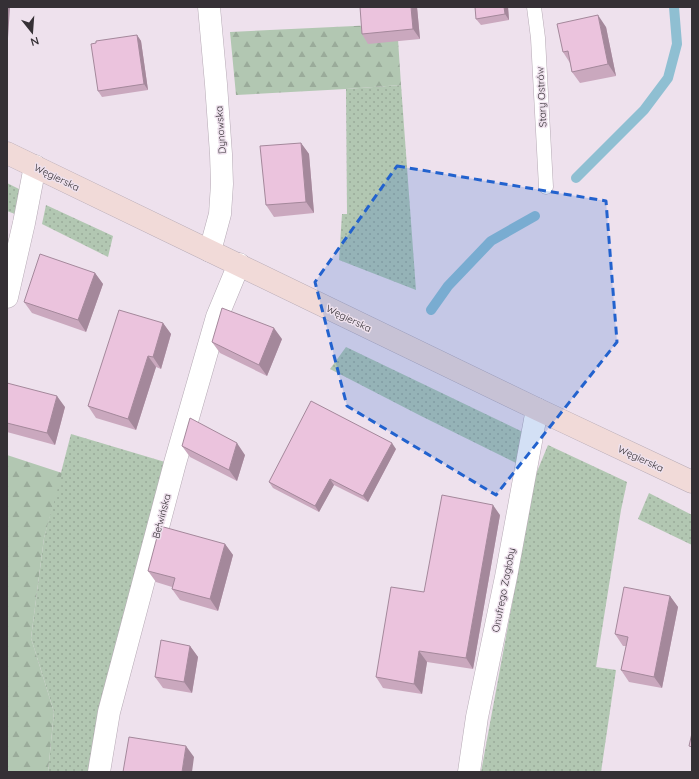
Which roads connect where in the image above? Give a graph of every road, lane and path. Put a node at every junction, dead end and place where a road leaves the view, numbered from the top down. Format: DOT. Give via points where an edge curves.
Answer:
graph roads {
  1 [pos="209,7"];
  2 [pos="534,7"];
  3 [pos="7,153"];
  4 [pos="35,166"];
  5 [pos="546,187"];
  6 [pos="210,251"];
  7 [pos="239,264"];
  8 [pos="7,297"];
  9 [pos="537,409"];
  10 [pos="692,482"];
  11 [pos="99,772"];
  12 [pos="469,772"];
  1 -- 6 [label="street, Dynowska" via="222,184 220,214"];
  2 -- 5 [label="lane, Stary Ostrów"];
  3 -- 4 [label="main road, Węgierska"];
  4 -- 6 [label="main road, Węgierska"];
  4 -- 8 [label="street"];
  6 -- 7 [label="main road, Węgierska"];
  7 -- 9 [label="main road, Węgierska"];
  7 -- 11 [label="street, Bełwińska" via="217,318 175,463 109,712"];
  9 -- 10 [label="main road, Węgierska"];
  9 -- 12 [label="street, Onufrego Zagłoby" via="477,717"];
}
